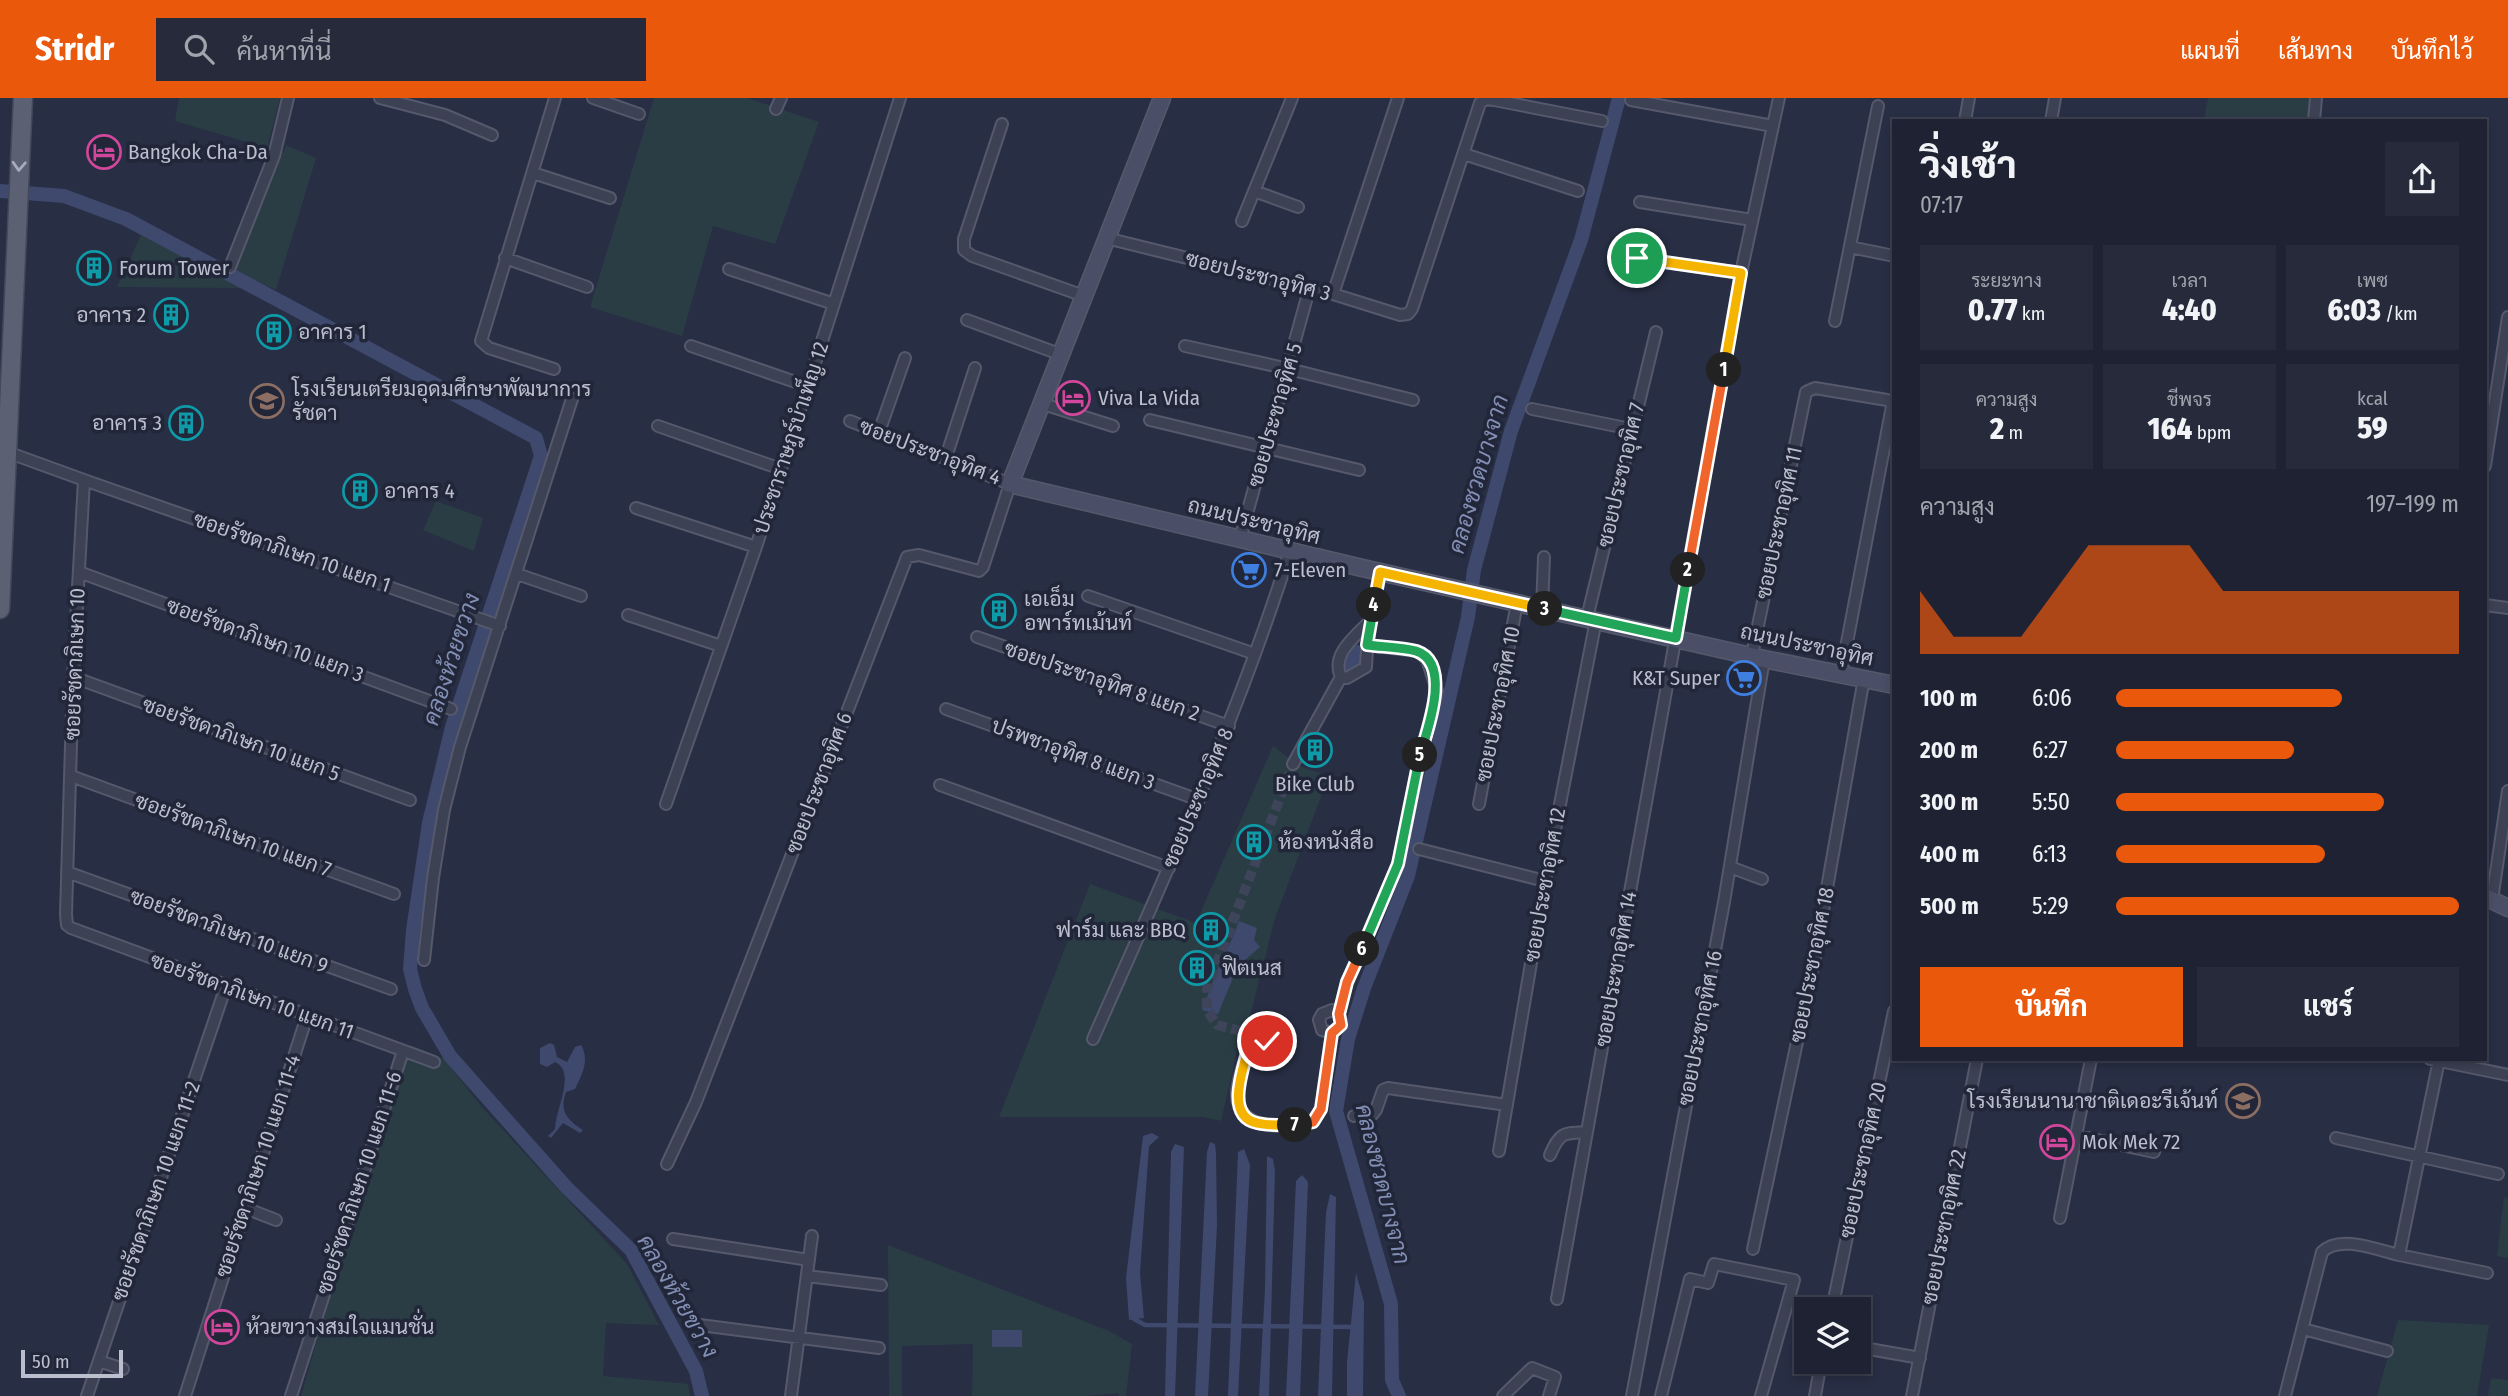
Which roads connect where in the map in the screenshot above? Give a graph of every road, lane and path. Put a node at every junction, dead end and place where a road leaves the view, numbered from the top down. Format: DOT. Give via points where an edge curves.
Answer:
graph roads {
  1 [pos="23,98"];
  2 [pos="288,98"];
  3 [pos="380,98"];
  4 [pos="555,98"];
  5 [pos="593,98"];
  6 [pos="900,98"];
  7 [pos="1162,98"];
  8 [pos="1292,98"];
  9 [pos="1398,98"];
  10 [pos="1779,98"];
  11 [pos="1969,98"];
  12 [pos="2055,98"];
  13 [pos="2316,98"];
  14 [pos="1631,100"];
  15 [pos="1878,106"];
  16 [pos="639,114"];
  17 [pos="1965,119"];
  18 [pos="2051,119"];
  19 [pos="2314,119"];
  20 [pos="1602,121"];
  21 [pos="1002,124"];
  22 [pos="1773,126"];
  23 [pos="492,135"];
  24 [pos="1464,154"];
  25 [pos="533,173"];
  26 [pos="1254,191"];
  27 [pos="1577,191"];
  28 [pos="610,198"];
  29 [pos="1640,202"];
  30 [pos="1298,207"];
  31 [pos="1752,220"];
  32 [pos="1242,221"];
  33 [pos="1106,238"];
  34 [pos="1850,247"];
  35 [pos="1892,256"];
  36 [pos="505,258"];
  37 [pos="1637,258"];
  38 [pos="230,267"];
  39 [pos="729,269"];
  40 [pos="1741,273"];
  41 [pos="587,287"];
  42 [pos="1309,290"];
  43 [pos="1333,294"];
  44 [pos="1084,296"];
  45 [pos="834,304"];
  46 [pos="2508,317"];
  47 [pos="967,320"];
  48 [pos="1835,321"];
  49 [pos="1656,332"];
  50 [pos="691,346"];
  51 [pos="1185,346"];
  52 [pos="1062,355"];
  53 [pos="905,358"];
  54 [pos="975,368"];
  55 [pos="554,369"];
  56 [pos="1289,369"];
  57 [pos="807,386"];
  58 [pos="572,399"];
  59 [pos="1413,400"];
  60 [pos="1043,404"];
  61 [pos="1532,409"];
  62 [pos="1150,420"];
  63 [pos="850,421"];
  64 [pos="658,426"];
  65 [pos="1113,426"];
  66 [pos="1631,429"];
  67 [pos="879,432"];
  68 [pos="1266,449"];
  69 [pos="7,452"];
  70 [pos="2487,453"];
  71 [pos="946,457"];
  72 [pos="781,469"];
  73 [pos="1359,470"];
  74 [pos="84,480"];
  75 [pos="1010,484"];
  76 [pos="636,508"];
  77 [pos="1240,539"];
  78 [pos="756,547"];
  79 [pos="1290,551"];
  80 [pos="1544,557"];
  81 [pos="79,572"];
  82 [pos="1380,572"];
  83 [pos="517,574"];
  84 [pos="580,596"];
  85 [pos="1088,596"];
  86 [pos="1517,603"];
  87 [pos="2487,605"];
  88 [pos="1542,608"];
  89 [pos="2508,608"];
  90 [pos="0,609"];
  91 [pos="628,615"];
  92 [pos="1591,619"];
  93 [pos="1371,620"];
  94 [pos="499,625"];
  95 [pos="976,637"];
  96 [pos="1676,638"];
  97 [pos="1367,645"];
  98 [pos="721,646"];
  99 [pos="1255,654"];
  100 [pos="1758,657"];
  101 [pos="1841,674"];
  102 [pos="73,677"];
  103 [pos="1341,677"];
  104 [pos="1864,678"];
  105 [pos="1892,685"];
  106 [pos="451,709"];
  107 [pos="946,709"];
  108 [pos="1228,726"];
  109 [pos="1293,764"];
  110 [pos="71,776"];
  111 [pos="940,785"];
  112 [pos="2508,791"];
  113 [pos="410,800"];
  114 [pos="1199,800"];
  115 [pos="666,804"];
  116 [pos="1479,804"];
  117 [pos="1419,849"];
  118 [pos="1730,867"];
  119 [pos="1168,868"];
  120 [pos="67,872"];
  121 [pos="1762,879"];
  122 [pos="1545,881"];
  123 [pos="394,894"];
  124 [pos="2488,898"];
  125 [pos="2508,908"];
  126 [pos="71,928"];
  127 [pos="424,960"];
  128 [pos="226,986"];
  129 [pos="391,989"];
  130 [pos="1339,1014"];
  131 [pos="307,1016"];
  132 [pos="1892,1021"];
  133 [pos="1332,1033"];
  134 [pos="1093,1039"];
  135 [pos="1249,1046"];
  136 [pos="403,1051"];
  137 [pos="1977,1061"];
  138 [pos="2091,1061"];
  139 [pos="2435,1061"];
  140 [pos="2440,1061"];
  141 [pos="435,1062"];
  142 [pos="2508,1075"];
  143 [pos="1507,1105"];
  144 [pos="1354,1116"];
  145 [pos="1587,1132"];
  146 [pos="2074,1135"];
  147 [pos="2336,1138"];
  148 [pos="1499,1151"];
  149 [pos="2154,1152"];
  150 [pos="1550,1155"];
  151 [pos="2420,1157"];
  152 [pos="667,1164"];
  153 [pos="2498,1174"];
  154 [pos="245,1208"];
  155 [pos="2060,1218"];
  156 [pos="276,1220"];
  157 [pos="812,1236"];
  158 [pos="673,1239"];
  159 [pos="1753,1250"];
  160 [pos="2399,1255"];
  161 [pos="809,1259"];
  162 [pos="2487,1273"];
  163 [pos="807,1276"];
  164 [pos="881,1285"];
  165 [pos="1834,1297"];
  166 [pos="1557,1299"];
  167 [pos="700,1325"];
  168 [pos="2303,1329"];
  169 [pos="799,1337"];
  170 [pos="879,1348"];
  171 [pos="1871,1349"];
  172 [pos="2387,1351"];
  173 [pos="1920,1357"];
  174 [pos="99,1361"];
  175 [pos="123,1369"];
  176 [pos="1819,1374"];
  177 [pos="87,1396"];
  178 [pos="185,1396"];
  179 [pos="291,1396"];
  180 [pos="791,1396"];
  181 [pos="1503,1396"];
  182 [pos="1549,1396"];
  183 [pos="1632,1396"];
  184 [pos="1661,1396"];
  185 [pos="1761,1396"];
  186 [pos="1815,1396"];
  187 [pos="1912,1396"];
  188 [pos="2285,1396"];
  1 -- 69 [label="main road, one-way"];
  2 -- 38 [label="street" via="274,156"];
  3 -- 23 [label="street" via="444,115"];
  4 -- 25 [label="street"];
  5 -- 16 [label="street"];
  6 -- 45 [label="street, ประชาราษฎร์บำเพ็ญ 12"];
  7 -- 33 [label="main road"];
  8 -- 26 [label="street"];
  9 -- 43 [label="street"];
  10 -- 22 [label="street, ซอยประชาอุทิศ 14"];
  11 -- 17 [label="street"];
  12 -- 18 [label="street"];
  13 -- 19 [label="street"];
  14 -- 22 [label="street"];
  15 -- 34 [label="street"];
  20 -- 24 [label="street" via="1486,99 1480,103"];
  21 -- 44 [label="street" via="964,250"];
  22 -- 31 [label="street, ซอยประชาอุทิศ 14"];
  24 -- 27 [label="street"];
  24 -- 43 [label="street, ซอยประชาอุทิศ 3" via="1408,314"];
  25 -- 28 [label="street"];
  25 -- 36 [label="street"];
  26 -- 30 [label="street"];
  26 -- 32 [label="street"];
  29 -- 31 [label="street"];
  31 -- 40 [label="street, ซอยประชาอุทิศ 14"];
  33 -- 42 [label="street, ซอยประชาอุทิศ 3"];
  33 -- 44 [label="main road"];
  34 -- 35 [label="street"];
  34 -- 48 [label="street"];
  36 -- 41 [label="street"];
  36 -- 55 [label="street" via="481,341 488,348"];
  37 -- 40 [label="street"];
  39 -- 45 [label="street"];
  40 -- 96 [label="street, ซอยประชาอุทิศ 14"];
  42 -- 43 [label="street, ซอยประชาอุทิศ 3"];
  42 -- 56 [label="street, ซอยประชาอุทิศ 5"];
  44 -- 52 [label="main road"];
  45 -- 57 [label="street, ประชาราษฎร์บำเพ็ญ 12"];
  46 -- 70 [label="street"];
  47 -- 52 [label="street"];
  49 -- 66 [label="street, ซอยประชาอุทิศ 7"];
  50 -- 57 [label="street"];
  51 -- 56 [label="street"];
  52 -- 60 [label="main road"];
  53 -- 67 [label="street"];
  54 -- 71 [label="street"];
  56 -- 59 [label="street"];
  56 -- 68 [label="street, ซอยประชาอุทิศ 5"];
  57 -- 72 [label="street, ประชาราษฎร์บำเพ็ญ 12"];
  58 -- 83 [label="street"];
  60 -- 65 [label="street"];
  60 -- 75 [label="main road"];
  61 -- 66 [label="street"];
  62 -- 68 [label="street"];
  63 -- 67 [label="street, ซอยประชาอุทิศ 4"];
  64 -- 72 [label="street"];
  66 -- 92 [label="street, ซอยประชาอุทิศ 7"];
  67 -- 71 [label="street, ซอยประชาอุทิศ 4"];
  68 -- 73 [label="street"];
  68 -- 77 [label="street, ซอยประชาอุทิศ 5"];
  69 -- 74 [label="street"];
  69 -- 90 [label="main road"];
  71 -- 75 [label="street, ซอยประชาอุทิศ 4"];
  72 -- 78 [label="street, ประชาราษฎร์บำเพ็ญ 12"];
  74 -- 81 [label="street, ซอยรัชดาภิเษก 10"];
  74 -- 94 [label="street, ซอยรัชดาภิเษก 10 แยก 1"];
  75 -- 77 [label="main road, ถนนประชาอุทิศ"];
  75 -- 152 [label="street, ซอยประชาอุทิศ 6" via="979,571 919,555 907,557 696,1102"];
  76 -- 78 [label="street"];
  77 -- 79 [label="main road, ถนนประชาอุทิศ"];
  78 -- 98 [label="street, ประชาราษฎร์บำเพ็ญ 12"];
  79 -- 82 [label="main road, ถนนประชาอุทิศ"];
  79 -- 99 [label="street, ซอยประชาอุทิศ 8"];
  80 -- 88 [label="street"];
  81 -- 102 [label="street, ซอยรัชดาภิเษก 10"];
  81 -- 106 [label="street, ซอยรัชดาภิเษก 10 แยก 3"];
  82 -- 86 [label="main road, ถนนประชาอุทิศ"];
  82 -- 93 [label="street"];
  83 -- 84 [label="street"];
  83 -- 94 [label="street"];
  85 -- 99 [label="street"];
  86 -- 88 [label="main road, ถนนประชาอุทิศ"];
  86 -- 116 [label="street, ซอยประชาอุทิศ 10"];
  87 -- 89 [label="street"];
  88 -- 92 [label="main road, ถนนประชาอุทิศ"];
  91 -- 98 [label="street"];
  92 -- 96 [label="main road, ถนนประชาอุทิศ"];
  92 -- 122 [label="street, ซอยประชาอุทิศ 12"];
  93 -- 97 [label="street"];
  93 -- 103 [label="street" via="1339,657"];
  94 -- 127 [label="street" via="442,816"];
  95 -- 108 [label="street, ซอยประชาอุทิศ 8 แยก 2"];
  96 -- 100 [label="main road, ถนนประชาอุทิศ"];
  96 -- 145 [label="street, ซอยประชาอุทิศ 14"];
  97 -- 103 [label="street" via="1366,667"];
  97 -- 130 [label="street" via="1417,652 1427,659 1437,691 1398,864 1347,982"];
  98 -- 115 [label="street, ประชาราษฎร์บำเพ็ญ 12"];
  99 -- 108 [label="street, ซอยประชาอุทิศ 8"];
  100 -- 101 [label="main road, ถนนประชาอุทิศ"];
  100 -- 101 [label="street, ซอยประชาอุทิศ 11" via="1806,392 1815,388 1887,400 1892,406"];
  100 -- 118 [label="street, ซอยประชาอุทิศ 16"];
  101 -- 104 [label="main road, ถนนประชาอุทิศ"];
  102 -- 110 [label="street, ซอยรัชดาภิเษก 10"];
  102 -- 113 [label="street, ซอยรัชดาภิเษก 10 แยก 5"];
  103 -- 109 [label="street"];
  104 -- 105 [label="main road, ถนนประชาอุทิศ"];
  104 -- 159 [label="street, ซอยประชาอุทิศ 18" via="1814,962"];
  107 -- 114 [label="street, ปรพชาอุทิศ 8 แยก 3"];
  108 -- 114 [label="street, ซอยประชาอุทิศ 8"];
  110 -- 120 [label="street, ซอยรัชดาภิเษก 10"];
  110 -- 123 [label="street, ซอยรัชดาภิเษก 10 แยก 7"];
  111 -- 119 [label="street"];
  112 -- 124 [label="street"];
  114 -- 119 [label="street, ซอยประชาอุทิศ 8"];
  117 -- 122 [label="street"];
  118 -- 121 [label="street"];
  118 -- 183 [label="street, ซอยประชาอุทิศ 16"];
  119 -- 134 [label="street, ซอยประชาอุทิศ 8"];
  120 -- 126 [label="street, ซอยรัชดาภิเษก 10" via="66,914"];
  120 -- 129 [label="street, ซอยรัชดาภิเษก 10 แยก 9"];
  122 -- 143 [label="street, ซอยประชาอุทิศ 12"];
  124 -- 125 [label="main road"];
  126 -- 128 [label="street, ซอยรัชดาภิเษก 10 แยก 11"];
  128 -- 131 [label="street, ซอยรัชดาภิเษก 10 แยก 11"];
  128 -- 174 [label="street, ซอยรัชดาภิเษก 10 แยก 11-2"];
  130 -- 133 [label="street" via="1341,1025"];
  130 -- 133 [label="street" via="1328,1010 1320,1017 1320,1027"];
  131 -- 136 [label="street, ซอยรัชดาภิเษก 10 แยก 11"];
  131 -- 154 [label="street, ซอยรัชดาภิเษก 10 แยก 11-4"];
  132 -- 165 [label="street, ซอยประชาอุทิศ 20"];
  133 -- 135 [label="street" via="1321,1109 1313,1122 1295,1125 1255,1123 1242,1114 1237,1095"];
  135 -- 135 [label="street" via="1263,1047 1268,1037 1265,1030 1259,1026 1244,1032"];
  136 -- 141 [label="street, ซอยรัชดาภิเษก 10 แยก 11"];
  136 -- 179 [label="street, ซอยรัชดาภิเษก 10 แยก 11-6"];
  137 -- 173 [label="street, ซอยประชาอุทิศ 22"];
  138 -- 146 [label="street"];
  139 -- 151 [label="street"];
  140 -- 142 [label="street"];
  143 -- 144 [label="street" via="1388,1088 1372,1115"];
  143 -- 148 [label="street, ซอยประชาอุทิศ 12"];
  145 -- 150 [label="street" via="1563,1134"];
  145 -- 166 [label="street, ซอยประชาอุทิศ 14"];
  146 -- 149 [label="street"];
  146 -- 155 [label="street"];
  147 -- 151 [label="street"];
  151 -- 153 [label="street"];
  151 -- 160 [label="street"];
  154 -- 156 [label="street"];
  154 -- 178 [label="street, ซอยรัชดาภิเษก 10 แยก 11-4"];
  157 -- 161 [label="street"];
  158 -- 161 [label="street"];
  160 -- 162 [label="street"];
  160 -- 168 [label="street" via="2340,1243 2329,1245 2322,1252"];
  161 -- 163 [label="street"];
  163 -- 164 [label="street"];
  163 -- 169 [label="street"];
  167 -- 169 [label="street"];
  168 -- 172 [label="street"];
  168 -- 188 [label="street"];
  169 -- 170 [label="street"];
  169 -- 180 [label="street"];
  171 -- 173 [label="street"];
  173 -- 187 [label="street, ซอยประชาอุทิศ 22"];
  174 -- 175 [label="street"];
  174 -- 177 [label="street, ซอยรัชดาภิเษก 10 แยก 11-2"];
  176 -- 186 [label="street"];
  181 -- 182 [label="street" via="1532,1368 1555,1377"];
  184 -- 185 [label="street" via="1690,1279 1709,1283 1714,1264 1794,1280"];
}
